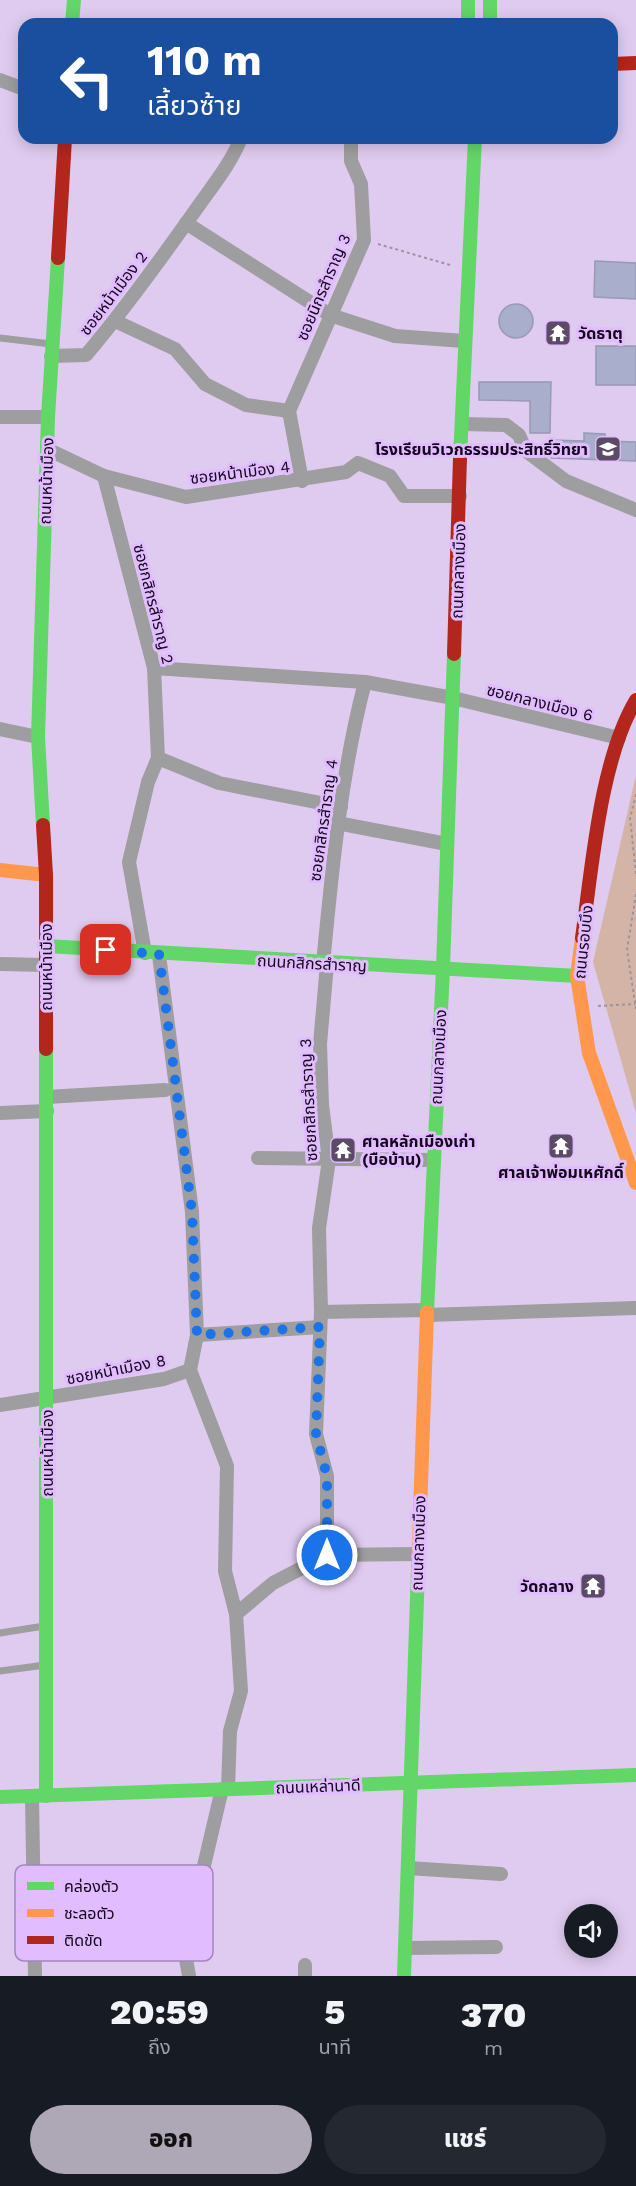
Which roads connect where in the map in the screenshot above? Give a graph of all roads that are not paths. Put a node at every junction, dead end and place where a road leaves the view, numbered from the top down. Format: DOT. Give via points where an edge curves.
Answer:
graph roads {
  1 [pos="74,0"];
  2 [pos="468,0"];
  3 [pos="490,0"];
  4 [pos="72,18"];
  5 [pos="468,18"];
  6 [pos="490,18"];
  7 [pos="636,63"];
  8 [pos="618,64"];
  9 [pos="0,80"];
  10 [pos="18,87"];
  11 [pos="65,144"];
  12 [pos="239,144"];
  13 [pos="351,144"];
  14 [pos="475,144"];
  15 [pos="186,223"];
  16 [pos="330,315"];
  17 [pos="115,321"];
  18 [pos="0,338"];
  19 [pos="464,341"];
  20 [pos="51,350"];
  21 [pos="290,411"];
  22 [pos="0,417"];
  23 [pos="48,417"];
  24 [pos="463,424"];
  25 [pos="46,449"];
  26 [pos="104,476"];
  27 [pos="302,481"];
  28 [pos="460,496"];
  29 [pos="636,510"];
  30 [pos="154,668"];
  31 [pos="365,682"];
  32 [pos="453,698"];
  33 [pos="636,700"];
  34 [pos="0,729"];
  35 [pos="38,736"];
  36 [pos="619,738"];
  37 [pos="158,758"];
  38 [pos="341,807"];
  39 [pos="337,823"];
  40 [pos="447,844"];
  41 [pos="0,870"];
  42 [pos="46,875"];
  43 [pos="46,946"];
  44 [pos="152,954"];
  45 [pos="0,964"];
  46 [pos="325,964"];
  47 [pos="46,965"];
  48 [pos="443,968"];
  49 [pos="577,976"];
  50 [pos="165,1090"];
  51 [pos="47,1104"];
  52 [pos="0,1113"];
  53 [pos="258,1158"];
  54 [pos="329,1160"];
  55 [pos="432,1160"];
  56 [pos="636,1183"];
  57 [pos="636,1308"];
  58 [pos="321,1312"];
  59 [pos="427,1313"];
  60 [pos="320,1327"];
  61 [pos="197,1335"];
  62 [pos="190,1370"];
  63 [pos="47,1400"];
  64 [pos="0,1405"];
  65 [pos="418,1554"];
  66 [pos="327,1555"];
  67 [pos="236,1614"];
  68 [pos="46,1626"];
  69 [pos="0,1633"];
  70 [pos="46,1665"];
  71 [pos="0,1671"];
  72 [pos="636,1775"];
  73 [pos="412,1783"];
  74 [pos="225,1789"];
  75 [pos="46,1796"];
  76 [pos="0,1797"];
  77 [pos="32,1797"];
  78 [pos="33,1865"];
  79 [pos="206,1865"];
  80 [pos="408,1868"];
  81 [pos="501,1874"];
  82 [pos="496,1947"];
  83 [pos="405,1948"];
  84 [pos="34,1961"];
  85 [pos="186,1961"];
  86 [pos="34,1976"];
  87 [pos="189,1976"];
  88 [pos="404,1976"];
  1 -- 4 [label="street"];
  2 -- 5 [label="street"];
  3 -- 6 [label="street"];
  7 -- 8 [label="street"];
  9 -- 10 [label="street"];
  11 -- 20 [label="street, ถนนหน้าเมือง"];
  12 -- 15 [label="street, ซอยหน้าเมือง 2"];
  13 -- 16 [label="street, ซอยนิกรสำราญ 3" via="351,161 362,183 364,240"];
  14 -- 19 [label="street, ถนนกลางเมือง"];
  15 -- 16 [label="street"];
  15 -- 17 [label="street, ซอยหน้าเมือง 2"];
  16 -- 19 [label="street" via="395,336"];
  16 -- 21 [label="street, ซอยนิกรสำราญ 3"];
  17 -- 20 [label="street, ซอยหน้าเมือง 2" via="86,355"];
  17 -- 21 [label="street" via="175,349 206,384 246,405"];
  18 -- 20 [label="lane"];
  19 -- 24 [label="street, ถนนกลางเมือง"];
  20 -- 23 [label="street, ถนนหน้าเมือง"];
  21 -- 27 [label="street"];
  22 -- 23 [label="street"];
  23 -- 25 [label="street, ถนนหน้าเมือง"];
  24 -- 28 [label="street, ถนนกลางเมือง"];
  24 -- 29 [label="street" via="506,425 519,435 526,451 566,482"];
  25 -- 26 [label="street, ซอยหน้าเมือง 4"];
  25 -- 35 [label="street, ถนนหน้าเมือง"];
  26 -- 27 [label="street, ซอยหน้าเมือง 4" via="186,496"];
  26 -- 30 [label="street, ซอยกสิกรสำราญ 2"];
  27 -- 28 [label="street, ซอยหน้าเมือง 4" via="346,472 358,463 390,476 404,496"];
  28 -- 32 [label="street, ถนนกลางเมือง"];
  30 -- 31 [label="street, ซอยกลางเมือง 6"];
  30 -- 37 [label="street, ซอยกสิกรสำราญ 2"];
  31 -- 32 [label="street, ซอยกลางเมือง 6"];
  31 -- 38 [label="street, ซอยกสิกรสำราญ 4" via="353,728"];
  32 -- 36 [label="street, ซอยกลางเมือง 6"];
  32 -- 40 [label="street, ถนนกลางเมือง"];
  33 -- 36 [label="street, ถนนรอบบึง" via="622,723"];
  34 -- 35 [label="street"];
  35 -- 42 [label="street, ถนนหน้าเมือง"];
  36 -- 49 [label="street, ถนนรอบบึง" via="600,814"];
  37 -- 38 [label="street" via="219,783"];
  37 -- 44 [label="street, ซอยกสิกรสำราญ 2" via="148,782 129,862"];
  38 -- 39 [label="street, ซอยกสิกรสำราญ 4"];
  39 -- 40 [label="street"];
  39 -- 46 [label="street, ซอยกสิกรสำราญ 4"];
  40 -- 48 [label="street, ถนนกลางเมือง"];
  41 -- 42 [label="street"];
  42 -- 43 [label="street, ถนนหน้าเมือง"];
  43 -- 44 [label="street, ถนนกสิกรสำราญ"];
  43 -- 47 [label="street, ถนนหน้าเมือง"];
  44 -- 46 [label="street, ถนนกสิกรสำราญ"];
  44 -- 61 [label="street, ซอยกสิกรสำราญ 2" via="192,1212"];
  45 -- 47 [label="street"];
  46 -- 48 [label="street, ถนนกสิกรสำราญ"];
  46 -- 54 [label="street, ซอยกสิกรสำราญ 3" via="320,1044"];
  47 -- 51 [label="street, ถนนหน้าเมือง"];
  48 -- 49 [label="street, ถนนกสิกรสำราญ"];
  48 -- 55 [label="street, ถนนกลางเมือง"];
  49 -- 56 [label="street, ถนนรอบบึง" via="589,1053"];
  50 -- 51 [label="street"];
  51 -- 52 [label="street"];
  51 -- 63 [label="street, ถนนหน้าเมือง"];
  53 -- 54 [label="street"];
  54 -- 55 [label="street"];
  54 -- 58 [label="street, ซอยกสิกรสำราญ 3" via="319,1228"];
  55 -- 59 [label="street, ถนนกลางเมือง"];
  57 -- 59 [label="street"];
  58 -- 59 [label="street"];
  58 -- 60 [label="street, ซอยกสิกรสำราญ 3"];
  59 -- 65 [label="street, ถนนกลางเมือง"];
  60 -- 61 [label="street"];
  60 -- 66 [label="street, ซอยกสิกรสำราญ 3" via="316,1434 327,1476"];
  61 -- 62 [label="street, ซอยกสิกรสำราญ 2"];
  62 -- 63 [label="street, ซอยหน้าเมือง 8" via="164,1379"];
  62 -- 67 [label="street" via="227,1466 225,1571"];
  63 -- 64 [label="street, ซอยหน้าเมือง 8"];
  63 -- 68 [label="street, ถนนหน้าเมือง"];
  65 -- 66 [label="street"];
  65 -- 73 [label="street, ถนนกลางเมือง"];
  66 -- 67 [label="street" via="273,1583"];
  67 -- 74 [label="street" via="241,1691 230,1731"];
  68 -- 69 [label="lane"];
  68 -- 70 [label="street, ถนนหน้าเมือง"];
  70 -- 71 [label="lane"];
  70 -- 75 [label="street, ถนนหน้าเมือง"];
  72 -- 73 [label="street, ถนนเหล่านาดี"];
  73 -- 74 [label="street, ถนนเหล่านาดี"];
  73 -- 80 [label="street, ถนนกลางเมือง"];
  74 -- 75 [label="street, ถนนเหล่านาดี"];
  74 -- 79 [label="street"];
  75 -- 77 [label="street, ถนนเหล่านาดี"];
  76 -- 77 [label="street, ถนนเหล่านาดี"];
  77 -- 78 [label="street"];
  80 -- 81 [label="street"];
  80 -- 83 [label="street, ถนนกลางเมือง"];
  82 -- 83 [label="street"];
  83 -- 88 [label="street, ถนนกลางเมือง"];
  84 -- 86 [label="street"];
  85 -- 87 [label="street"];
}
